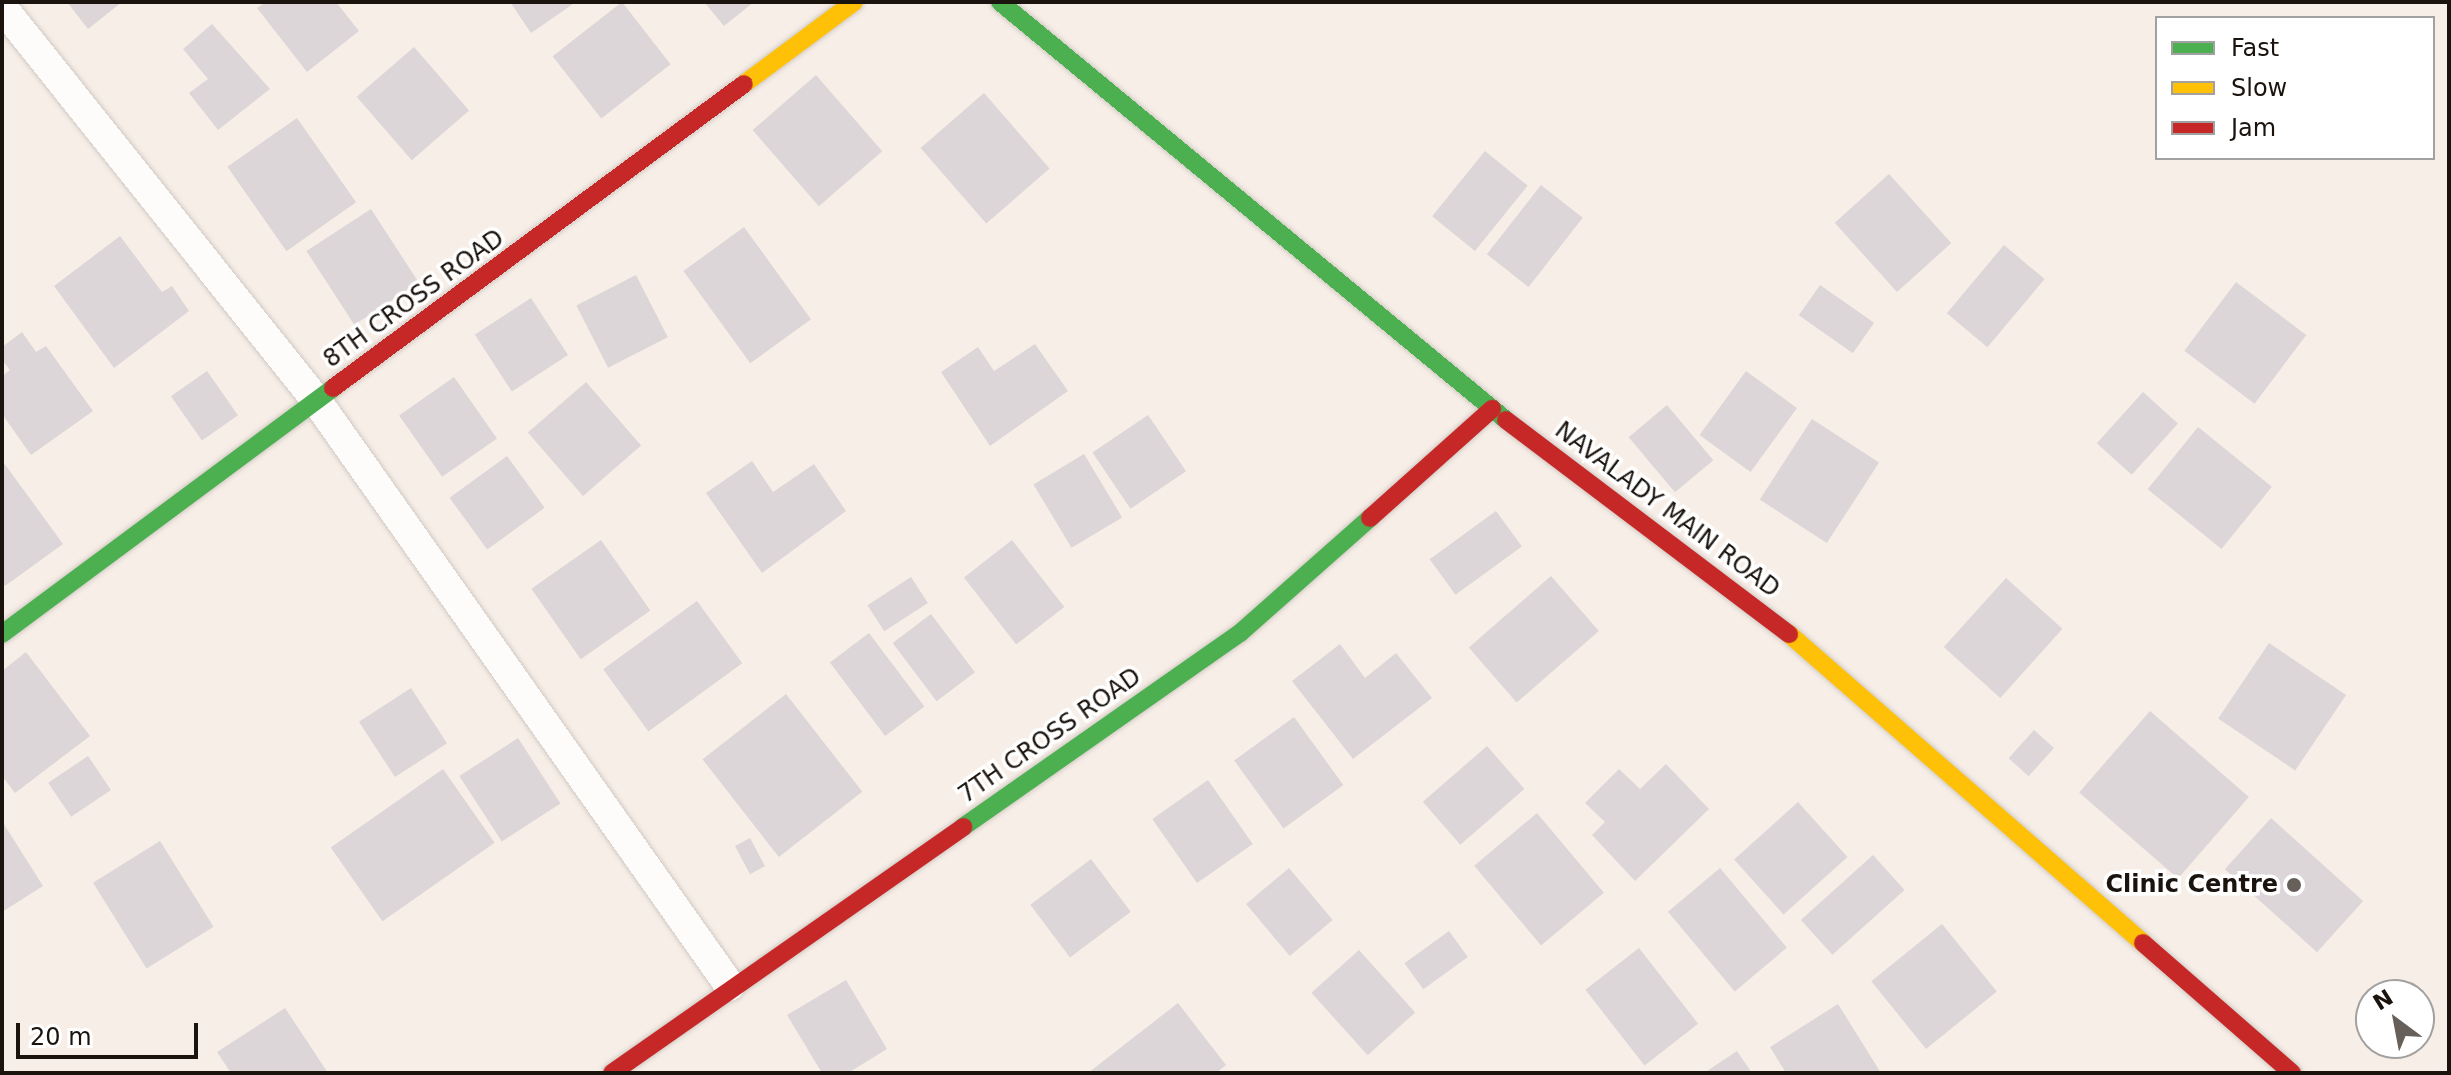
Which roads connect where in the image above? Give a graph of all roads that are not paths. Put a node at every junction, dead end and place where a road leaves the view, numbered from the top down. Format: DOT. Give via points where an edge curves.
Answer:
graph roads {
  1 [pos="854,2"];
  2 [pos="1000,2"];
  3 [pos="2,7"];
  4 [pos="316,400"];
  5 [pos="1492,409"];
  6 [pos="2,634"];
  7 [pos="730,986"];
  8 [pos="612,1073"];
  9 [pos="2292,1073"];
  1 -- 4 [label="street, 8TH CROSS ROAD"];
  2 -- 5 [label="street, NAVALADY MAIN ROAD"];
  3 -- 4 [label="lane"];
  4 -- 6 [label="street, 8TH CROSS ROAD"];
  4 -- 7 [label="lane"];
  5 -- 7 [label="street, 7TH CROSS ROAD" via="1240,633"];
  5 -- 9 [label="street, NAVALADY MAIN ROAD" via="1760,608"];
  7 -- 8 [label="street, 7TH CROSS ROAD"];
}
